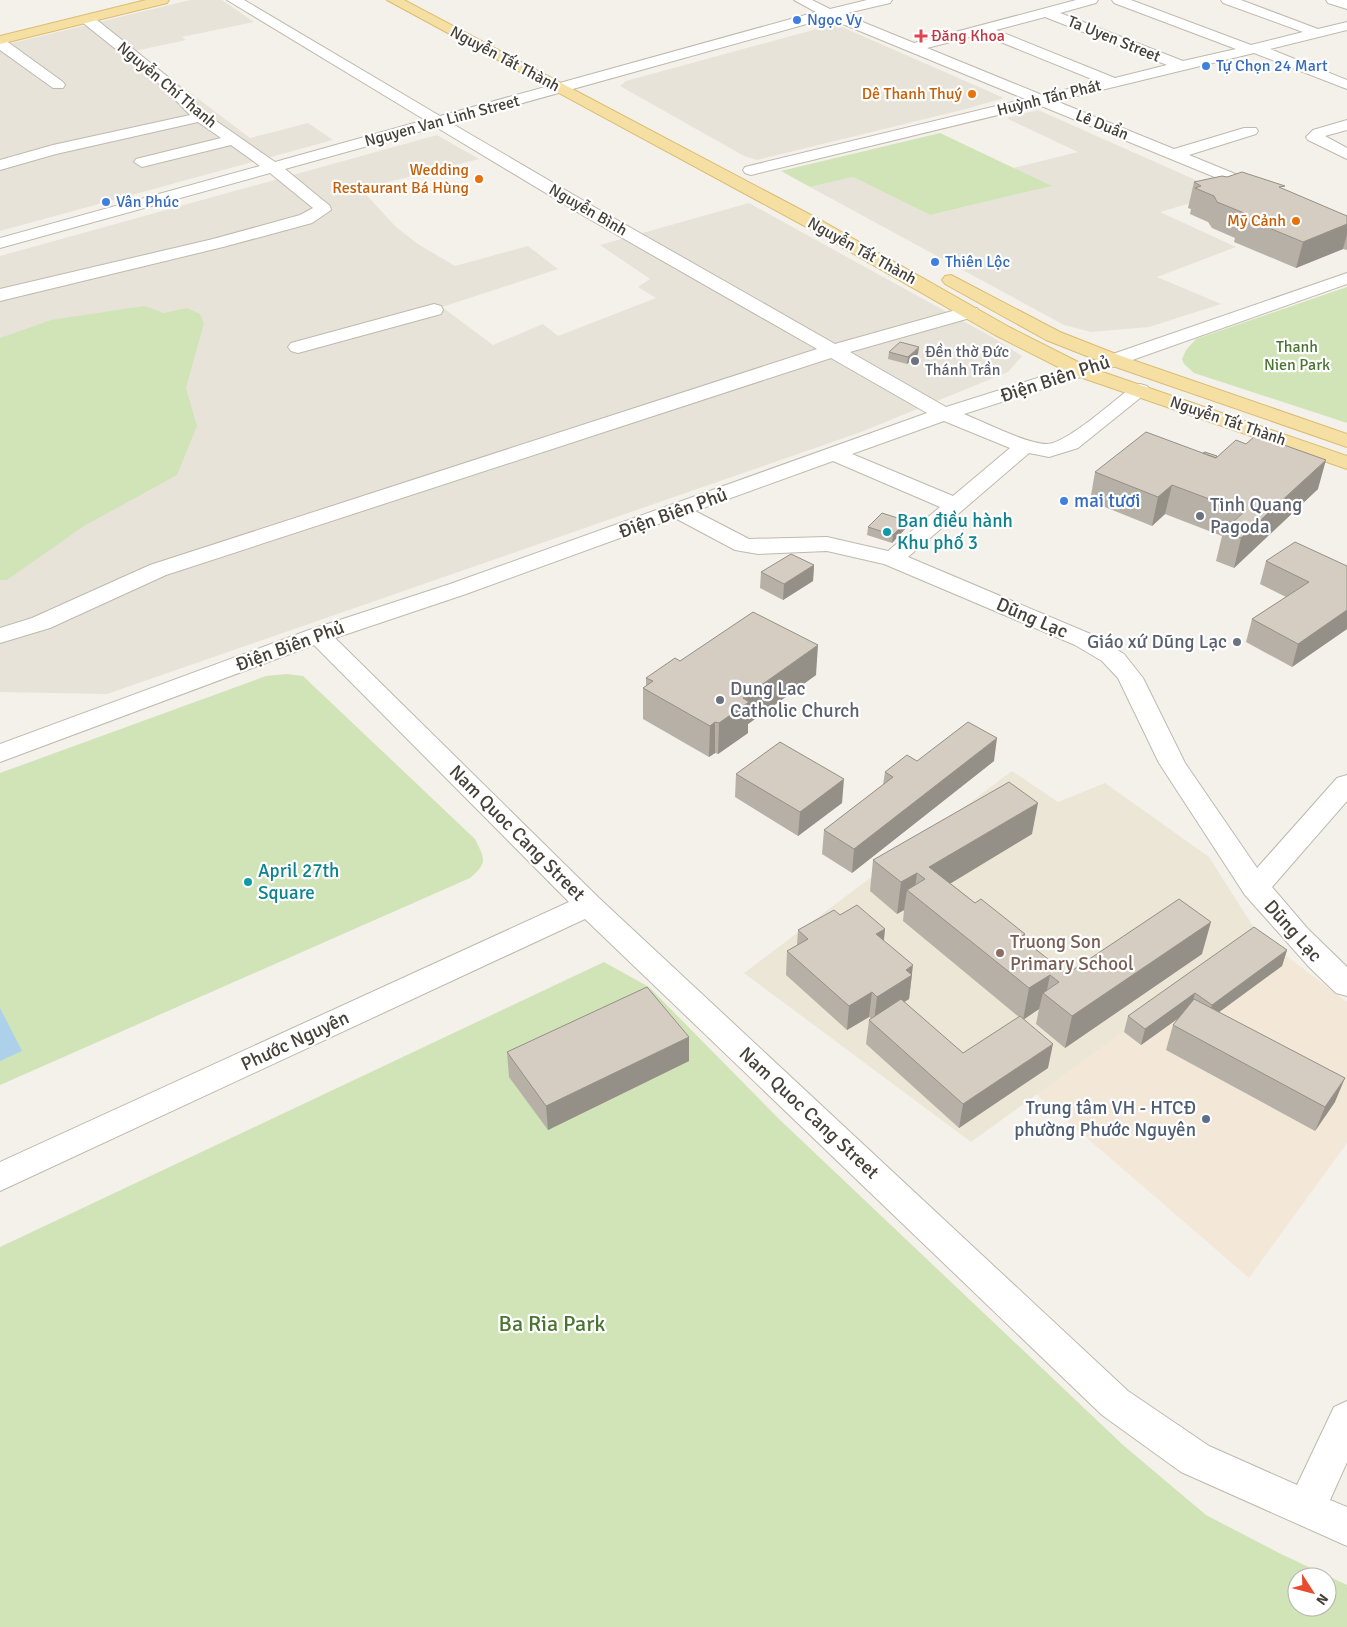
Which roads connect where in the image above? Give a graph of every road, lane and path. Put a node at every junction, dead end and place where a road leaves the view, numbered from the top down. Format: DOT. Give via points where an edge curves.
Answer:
graph roads {
  1 [pos="142,0"];
  2 [pos="162,0"];
  3 [pos="234,0"];
  4 [pos="394,0"];
  5 [pos="423,0"];
  6 [pos="801,0"];
  7 [pos="884,0"];
  8 [pos="1091,0"];
  9 [pos="1119,0"];
  10 [pos="1228,0"];
  11 [pos="1333,0"];
  12 [pos="1347,5"];
  13 [pos="1046,12"];
  14 [pos="829,13"];
  15 [pos="87,19"];
  16 [pos="1346,27"];
  17 [pos="981,29"];
  18 [pos="1317,33"];
  19 [pos="0,34"];
  20 [pos="0,41"];
  21 [pos="912,48"];
  22 [pos="1253,48"];
  23 [pos="1182,66"];
  24 [pos="1113,82"];
  25 [pos="580,83"];
  26 [pos="1347,85"];
  27 [pos="58,86"];
  28 [pos="560,89"];
  29 [pos="1039,100"];
  30 [pos="201,117"];
  31 [pos="439,122"];
  32 [pos="1347,125"];
  33 [pos="1250,131"];
  34 [pos="234,140"];
  35 [pos="716,153"];
  36 [pos="1347,154"];
  37 [pos="1173,155"];
  38 [pos="734,161"];
  39 [pos="142,162"];
  40 [pos="0,165"];
  41 [pos="274,168"];
  42 [pos="751,170"];
  43 [pos="776,184"];
  44 [pos="794,194"];
  45 [pos="1274,196"];
  46 [pos="846,222"];
  47 [pos="0,243"];
  48 [pos="932,270"];
  49 [pos="1347,278"];
  50 [pos="1,295"];
  51 [pos="434,310"];
  52 [pos="970,312"];
  53 [pos="298,347"];
  54 [pos="833,351"];
  55 [pos="1114,360"];
  56 [pos="1081,371"];
  57 [pos="1140,390"];
  58 [pos="944,414"];
  59 [pos="1347,441"];
  60 [pos="1024,446"];
  61 [pos="836,454"];
  62 [pos="1347,463"];
  63 [pos="955,505"];
  64 [pos="678,511"];
  65 [pos="892,559"];
  66 [pos="318,635"];
  67 [pos="0,636"];
  68 [pos="0,753"];
  69 [pos="1347,784"];
  70 [pos="1255,888"];
  71 [pos="589,905"];
  72 [pos="1347,985"];
  73 [pos="0,1177"];
  74 [pos="1347,1419"];
  75 [pos="1306,1510"];
  76 [pos="1347,1527"];
  1 -- 19 [label="main road"];
  2 -- 15 [label="main road"];
  3 -- 31 [label="street, Nguyễn Bình"];
  4 -- 28 [label="main road, Nguyễn Tất Thành"];
  5 -- 25 [label="main road, Nguyễn Tất Thành"];
  6 -- 14 [label="street, Lê Duẩn"];
  7 -- 14 [label="street, Nguyen Van Linh Street"];
  8 -- 13 [label="street"];
  9 -- 22 [label="street"];
  10 -- 18 [label="street"];
  11 -- 12 [label="street"];
  13 -- 17 [label="street"];
  13 -- 23 [label="street, Ta Uyen Street"];
  14 -- 21 [label="street, Lê Duẩn"];
  14 -- 25 [label="street, Nguyen Van Linh Street"];
  15 -- 20 [label="main road"];
  15 -- 30 [label="street, Nguyễn Chí Thanh" via="168,84"];
  16 -- 18 [label="street, Huỳnh Tấn Phát"];
  17 -- 21 [label="street"];
  17 -- 24 [label="street"];
  18 -- 22 [label="street, Huỳnh Tấn Phát"];
  20 -- 27 [label="street"];
  21 -- 29 [label="street, Lê Duẩn"];
  22 -- 23 [label="street, Huỳnh Tấn Phát"];
  22 -- 26 [label="street"];
  23 -- 24 [label="street, Huỳnh Tấn Phát"];
  24 -- 29 [label="street, Huỳnh Tấn Phát"];
  25 -- 28 [label="street, Nguyen Van Linh Street"];
  25 -- 35 [label="main road, Nguyễn Tất Thành"];
  28 -- 31 [label="street, Nguyen Van Linh Street"];
  28 -- 52 [label="main road, Nguyễn Tất Thành" via="818,226"];
  29 -- 37 [label="street, Lê Duẩn"];
  29 -- 42 [label="street, Huỳnh Tấn Phát"];
  30 -- 34 [label="street, Nguyễn Chí Thanh"];
  30 -- 40 [label="street"];
  31 -- 41 [label="street, Nguyen Van Linh Street"];
  31 -- 54 [label="street, Nguyễn Bình"];
  32 -- 36 [label="street" via="1314,137"];
  33 -- 37 [label="street"];
  34 -- 39 [label="street"];
  34 -- 41 [label="street, Nguyễn Chí Thanh"];
  37 -- 45 [label="street, Lê Duẩn"];
  38 -- 42 [label="main road"];
  41 -- 47 [label="street, Nguyen Van Linh Street"];
  41 -- 50 [label="street, Nguyễn Chí Thanh" via="322,210 306,219 217,243"];
  42 -- 43 [label="main road"];
  44 -- 46 [label="main road, Nguyễn Tất Thành"];
  48 -- 55 [label="main road, Nguyễn Tất Thành" via="1053,336"];
  49 -- 55 [label="street, Điện Biên Phủ"];
  51 -- 53 [label="street"];
  52 -- 54 [label="street"];
  52 -- 56 [label="main road, Nguyễn Tất Thành"];
  54 -- 58 [label="street, Nguyễn Bình"];
  54 -- 67 [label="street" via="158,570 41,624"];
  55 -- 56 [label="street, Điện Biên Phủ"];
  55 -- 59 [label="main road, Nguyễn Tất Thành"];
  56 -- 57 [label="main road, Nguyễn Tất Thành"];
  56 -- 58 [label="street, Điện Biên Phủ"];
  57 -- 60 [label="street, Nguyễn Bình" via="1063,448 1049,451"];
  57 -- 62 [label="main road, Nguyễn Tất Thành"];
  58 -- 60 [label="street, Nguyễn Bình"];
  58 -- 61 [label="street, Điện Biên Phủ"];
  60 -- 63 [label="street"];
  61 -- 63 [label="street"];
  61 -- 64 [label="street, Điện Biên Phủ"];
  63 -- 65 [label="street"];
  64 -- 65 [label="street, Dũng Lạc" via="742,544 758,548 827,544"];
  64 -- 66 [label="street, Điện Biên Phủ"];
  65 -- 70 [label="street, Dũng Lạc" via="1110,654 1127,674 1170,761"];
  66 -- 68 [label="street, Điện Biên Phủ"];
  66 -- 71 [label="street, Nam Quoc Cang Street"];
  69 -- 70 [label="street"];
  70 -- 72 [label="street, Dũng Lạc" via="1314,956"];
  71 -- 73 [label="street, Phước Nguyên"];
  71 -- 75 [label="street, Nam Quoc Cang Street" via="1115,1403 1195,1459"];
  74 -- 75 [label="street"];
  75 -- 76 [label="street, Nam Quoc Cang Street"];
}
